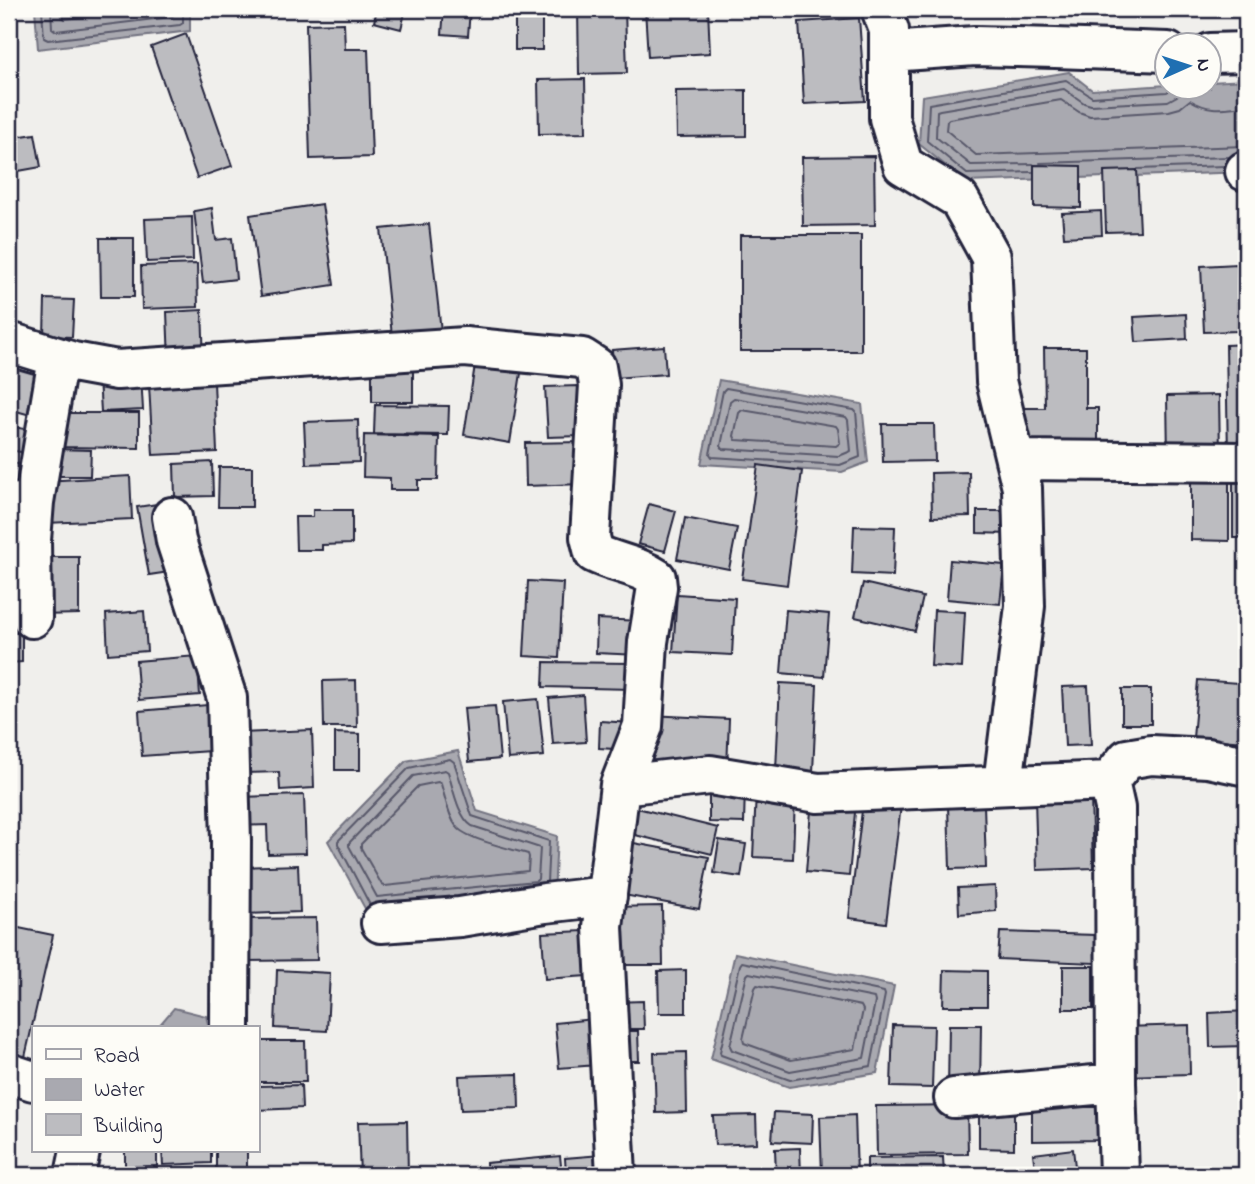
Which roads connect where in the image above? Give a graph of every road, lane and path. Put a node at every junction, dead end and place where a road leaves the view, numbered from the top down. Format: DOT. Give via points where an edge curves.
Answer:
graph roads {
  1 [pos="881,9"];
  2 [pos="889,52"];
  3 [pos="1154,52"];
  4 [pos="1246,52"];
  5 [pos="1224,53"];
  6 [pos="9,342"];
  7 [pos="58,358"];
  8 [pos="1015,460"];
  9 [pos="1246,462"];
  10 [pos="21,503"];
  11 [pos="172,517"];
  12 [pos="32,618"];
  13 [pos="1246,766"];
  14 [pos="1109,781"];
  15 [pos="1003,784"];
  16 [pos="620,785"];
  17 [pos="607,896"];
  18 [pos="381,923"];
  19 [pos="230,1026"];
  20 [pos="9,1073"];
  21 [pos="32,1080"];
  22 [pos="1116,1083"];
  23 [pos="954,1098"];
  24 [pos="80,1152"];
  25 [pos="75,1175"];
  26 [pos="616,1175"];
  27 [pos="1119,1175"];
  1 -- 2 [label="street" via="889,30"];
  2 -- 3 [label="street" via="975,46"];
  2 -- 8 [label="street" via="889,117 903,165 959,199 991,257 996,381"];
  4 -- 5 [label="street"];
  6 -- 7 [label="street"];
  7 -- 10 [label="street"];
  7 -- 16 [label="street" via="117,370 465,346 582,358 596,367 599,385 590,537 594,553 646,572 656,578 657,587 643,726"];
  8 -- 9 [label="street"];
  8 -- 15 [label="street" via="1022,488 1025,607"];
  10 -- 12 [label="street" via="32,540"];
  11 -- 19 [label="street" via="227,698"];
  13 -- 14 [label="street" via="1208,758 1151,755 1127,759"];
  14 -- 15 [label="street"];
  14 -- 22 [label="street" via="1115,808"];
  15 -- 16 [label="street" via="818,793 710,775"];
  16 -- 17 [label="street"];
  17 -- 18 [label="street" via="460,918"];
  17 -- 26 [label="street" via="603,927"];
  20 -- 21 [label="street"];
  22 -- 23 [label="street"];
  22 -- 27 [label="street"];
  24 -- 25 [label="street"];
}
